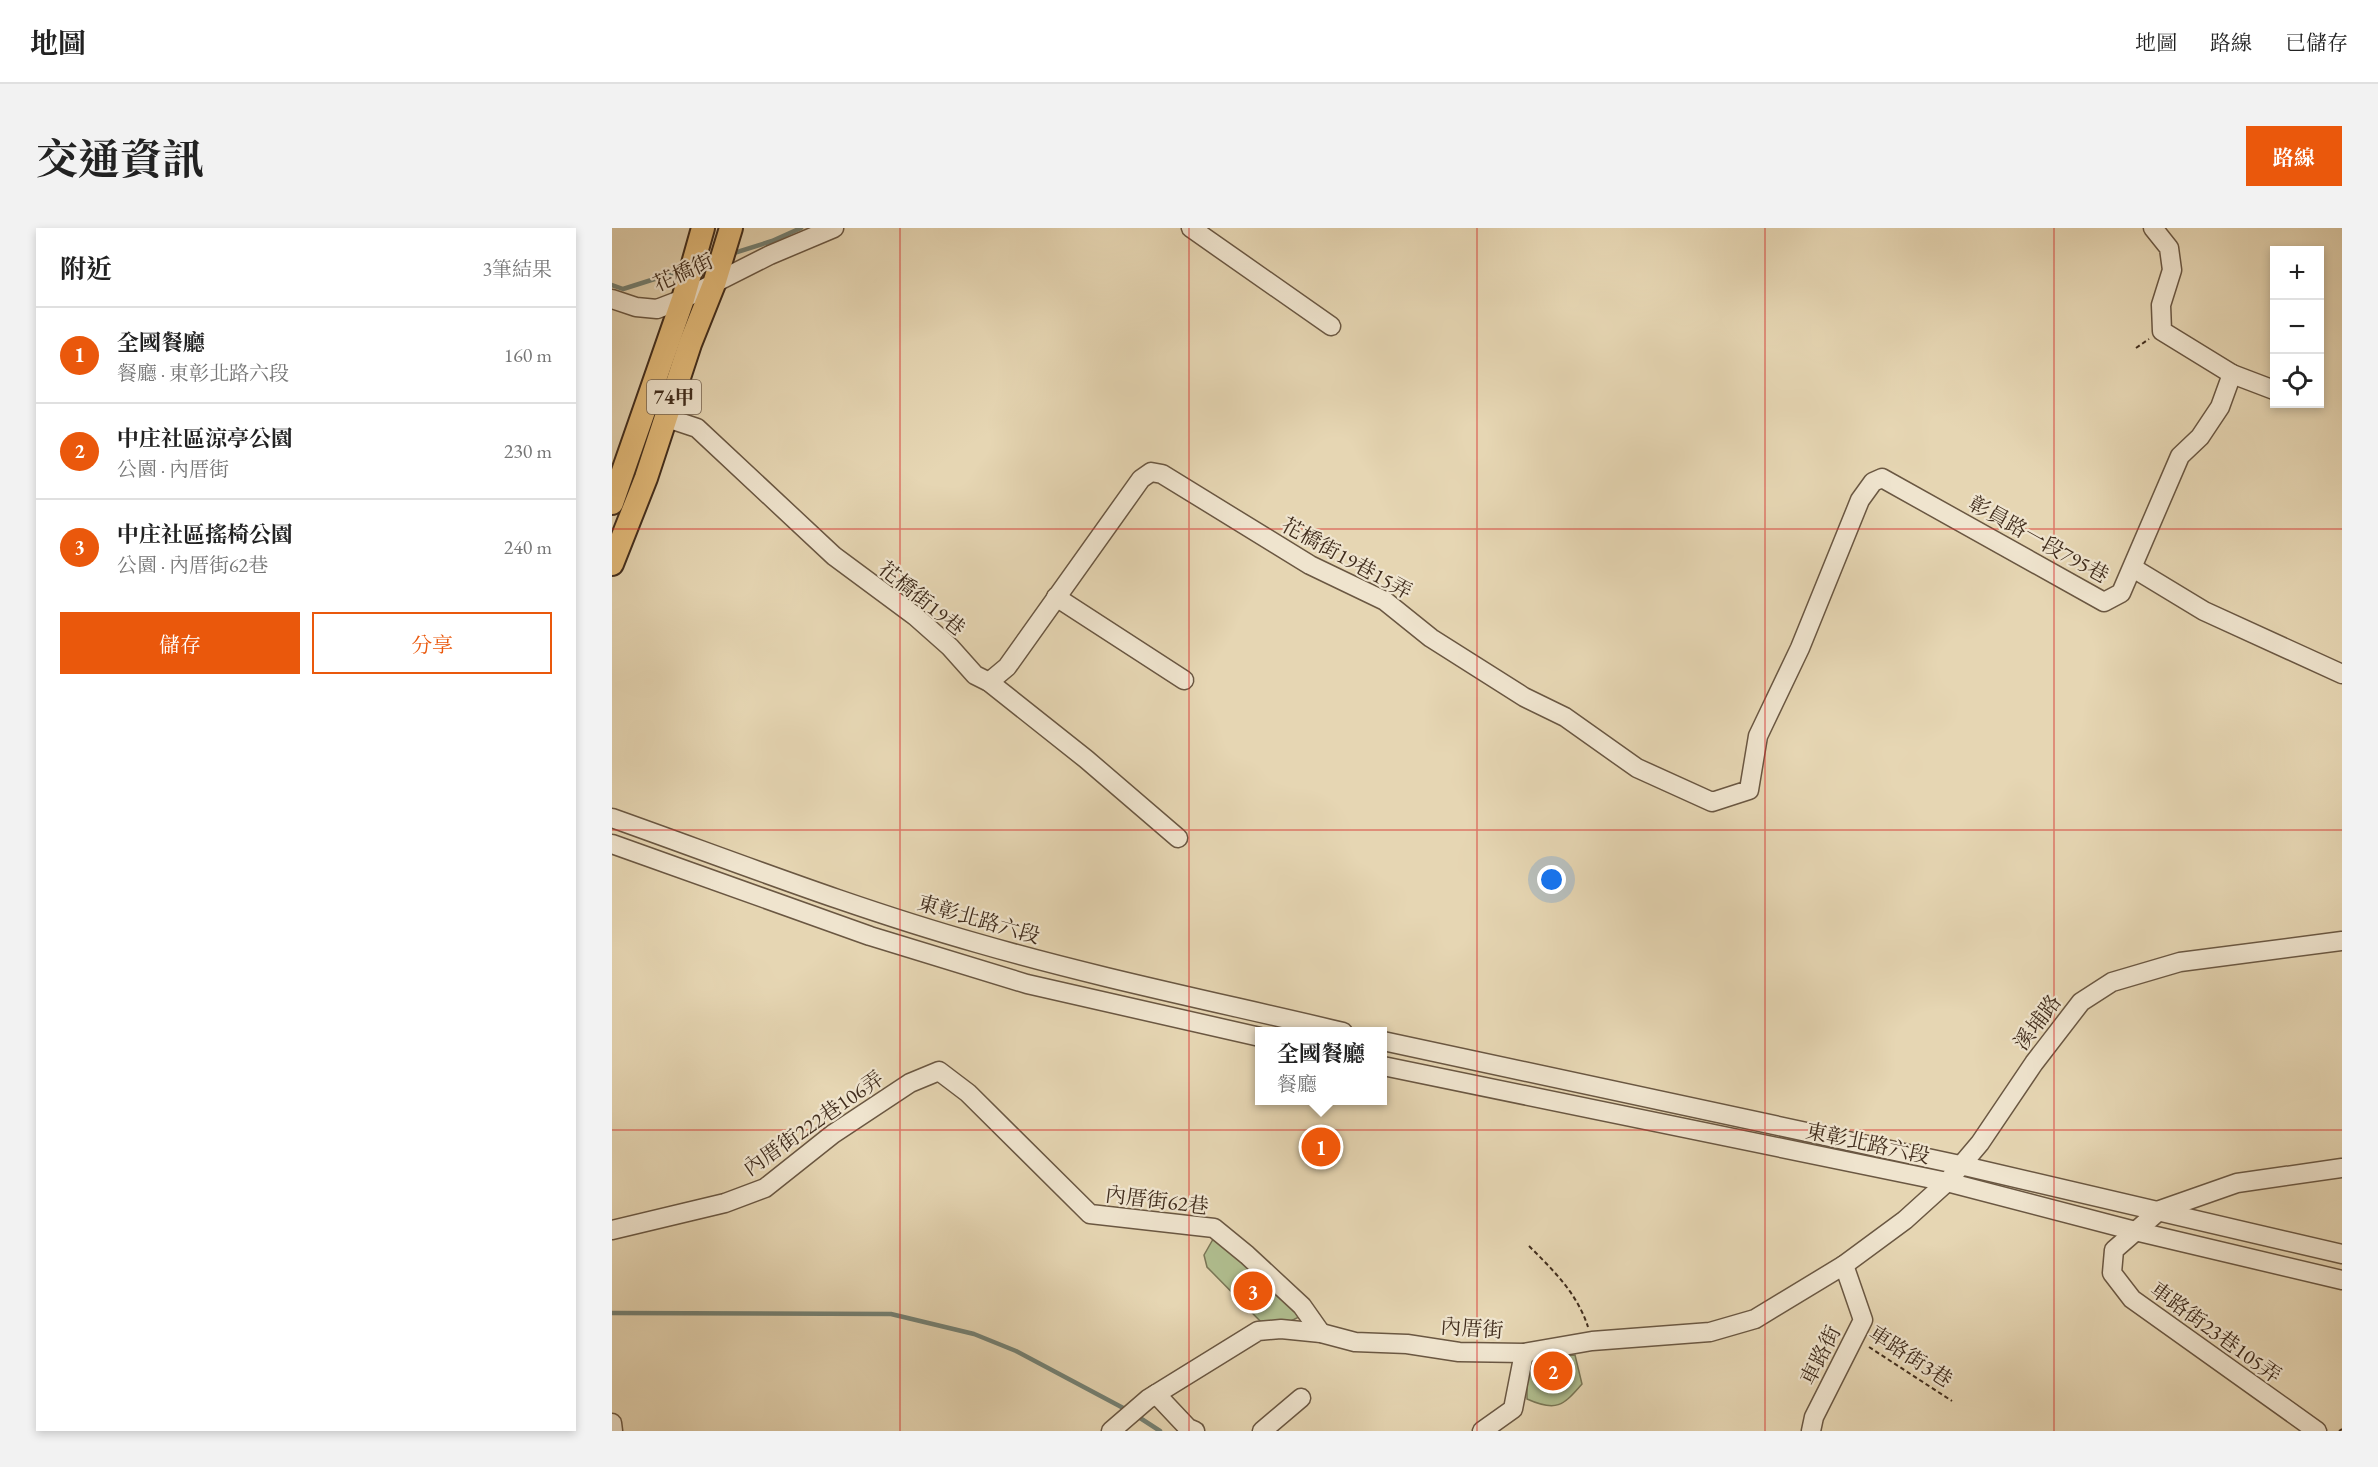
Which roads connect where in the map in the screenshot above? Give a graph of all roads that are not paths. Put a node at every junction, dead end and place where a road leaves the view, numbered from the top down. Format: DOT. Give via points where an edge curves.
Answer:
graph roads {
  1 [pos="704,228"];
  2 [pos="731,228"];
  3 [pos="806,228"];
  4 [pos="834,228"];
  5 [pos="1191,228"];
  6 [pos="2153,228"];
  7 [pos="770,255"];
  8 [pos="714,284"];
  9 [pos="683,299"];
  10 [pos="612,300"];
  11 [pos="1331,326"];
  12 [pos="2232,374"];
  13 [pos="2270,388"];
  14 [pos="667,418"];
  15 [pos="612,503"];
  16 [pos="612,564"];
  17 [pos="2133,568"];
  18 [pos="1056,597"];
  19 [pos="2342,674"];
  20 [pos="1184,680"];
  21 [pos="989,682"];
  22 [pos="1749,790"];
  23 [pos="612,818"];
  24 [pos="1178,838"];
  25 [pos="612,844"];
  26 [pos="2342,941"];
  27 [pos="1322,1027"];
  28 [pos="1255,1036"];
  29 [pos="1387,1042"];
  30 [pos="1387,1067"];
  31 [pos="1960,1165"];
  32 [pos="2342,1168"];
  33 [pos="1947,1182"];
  34 [pos="2160,1210"];
  35 [pos="1089,1214"];
  36 [pos="612,1230"];
  37 [pos="2135,1231"];
  38 [pos="2342,1254"];
  39 [pos="1844,1265"];
  40 [pos="2342,1280"];
  41 [pos="1321,1333"];
  42 [pos="1524,1353"];
  43 [pos="1156,1394"];
  44 [pos="1301,1398"];
  45 [pos="612,1422"];
  46 [pos="613,1431"];
  47 [pos="1111,1431"];
  48 [pos="1195,1431"];
  49 [pos="1262,1431"];
  50 [pos="1482,1431"];
  51 [pos="1811,1431"];
  52 [pos="2317,1431"];
  1 -- 9 [label="main road, 74甲"];
  2 -- 8 [label="main road, 74甲"];
  3 -- 7 [label="street"];
  4 -- 7 [label="street, 花橋街"];
  5 -- 11 [label="street"];
  6 -- 12 [label="street" via="2169,248 2172,270 2161,305 2162,331"];
  7 -- 8 [label="street, 花橋街"];
  8 -- 9 [label="street, 花橋街"];
  8 -- 14 [label="main road, 74甲"];
  9 -- 10 [label="street, 花橋街" via="657,309"];
  9 -- 15 [label="main road, 74甲"];
  12 -- 13 [label="street"];
  12 -- 17 [label="street, 彰員路一段795巷" via="2220,407 2200,437 2180,456"];
  14 -- 16 [label="main road, 74甲"];
  14 -- 21 [label="street, 花橋街19巷" via="697,428 834,556 915,616 975,675"];
  17 -- 19 [label="street" via="2204,611"];
  17 -- 22 [label="street, 彰員路一段795巷" via="2121,594 2104,602 1882,478 1873,482 1860,500 1800,648 1758,736"];
  18 -- 20 [label="street"];
  18 -- 21 [label="street, 花橋街19巷15弄" via="1006,667"];
  18 -- 22 [label="street, 花橋街19巷15弄" via="1141,479 1151,472 1162,474 1310,565 1385,601 1431,638 1524,697 1565,717 1636,768 1712,802"];
  21 -- 24 [label="street, 花橋街19巷"];
  23 -- 27 [label="street, 東彰北路六段" via="976,943"];
  25 -- 28 [label="street" via="870,936 1027,984"];
  26 -- 31 [label="street, 溪埔路" via="2180,962 2112,982 2081,1002"];
  29 -- 31 [label="street, 東彰北路六段"];
  30 -- 33 [label="street, 東彰北路六段"];
  31 -- 33 [label="street, 溪埔路"];
  31 -- 34 [label="street, 東彰北路六段"];
  32 -- 34 [label="street, 車路街23巷105弄" via="2237,1183"];
  33 -- 37 [label="street, 東彰北路六段"];
  33 -- 39 [label="street, 溪埔路" via="1905,1220"];
  34 -- 37 [label="street, 車路街23巷105弄"];
  34 -- 38 [label="street, 東彰北路六段"];
  35 -- 36 [label="street, 內厝街222巷106弄" via="968,1093 939,1071 910,1083 833,1134 765,1188 725,1203"];
  35 -- 41 [label="street, 內厝街62巷" via="1214,1228 1302,1306"];
  37 -- 40 [label="street, 東彰北路六段"];
  37 -- 52 [label="street, 車路街23巷105弄" via="2114,1250 2112,1272 2132,1299"];
  39 -- 42 [label="street, 內厝街" via="1755,1319 1710,1332 1592,1341"];
  39 -- 51 [label="street, 車路街" via="1863,1320 1814,1417"];
  41 -- 42 [label="street, 內厝街" via="1355,1341 1459,1352"];
  41 -- 43 [label="street, 內厝街" via="1258,1331"];
  42 -- 50 [label="street" via="1513,1409"];
  43 -- 47 [label="street, 內厝街"];
  43 -- 48 [label="street"];
  44 -- 49 [label="street"];
  45 -- 46 [label="street"];
}
